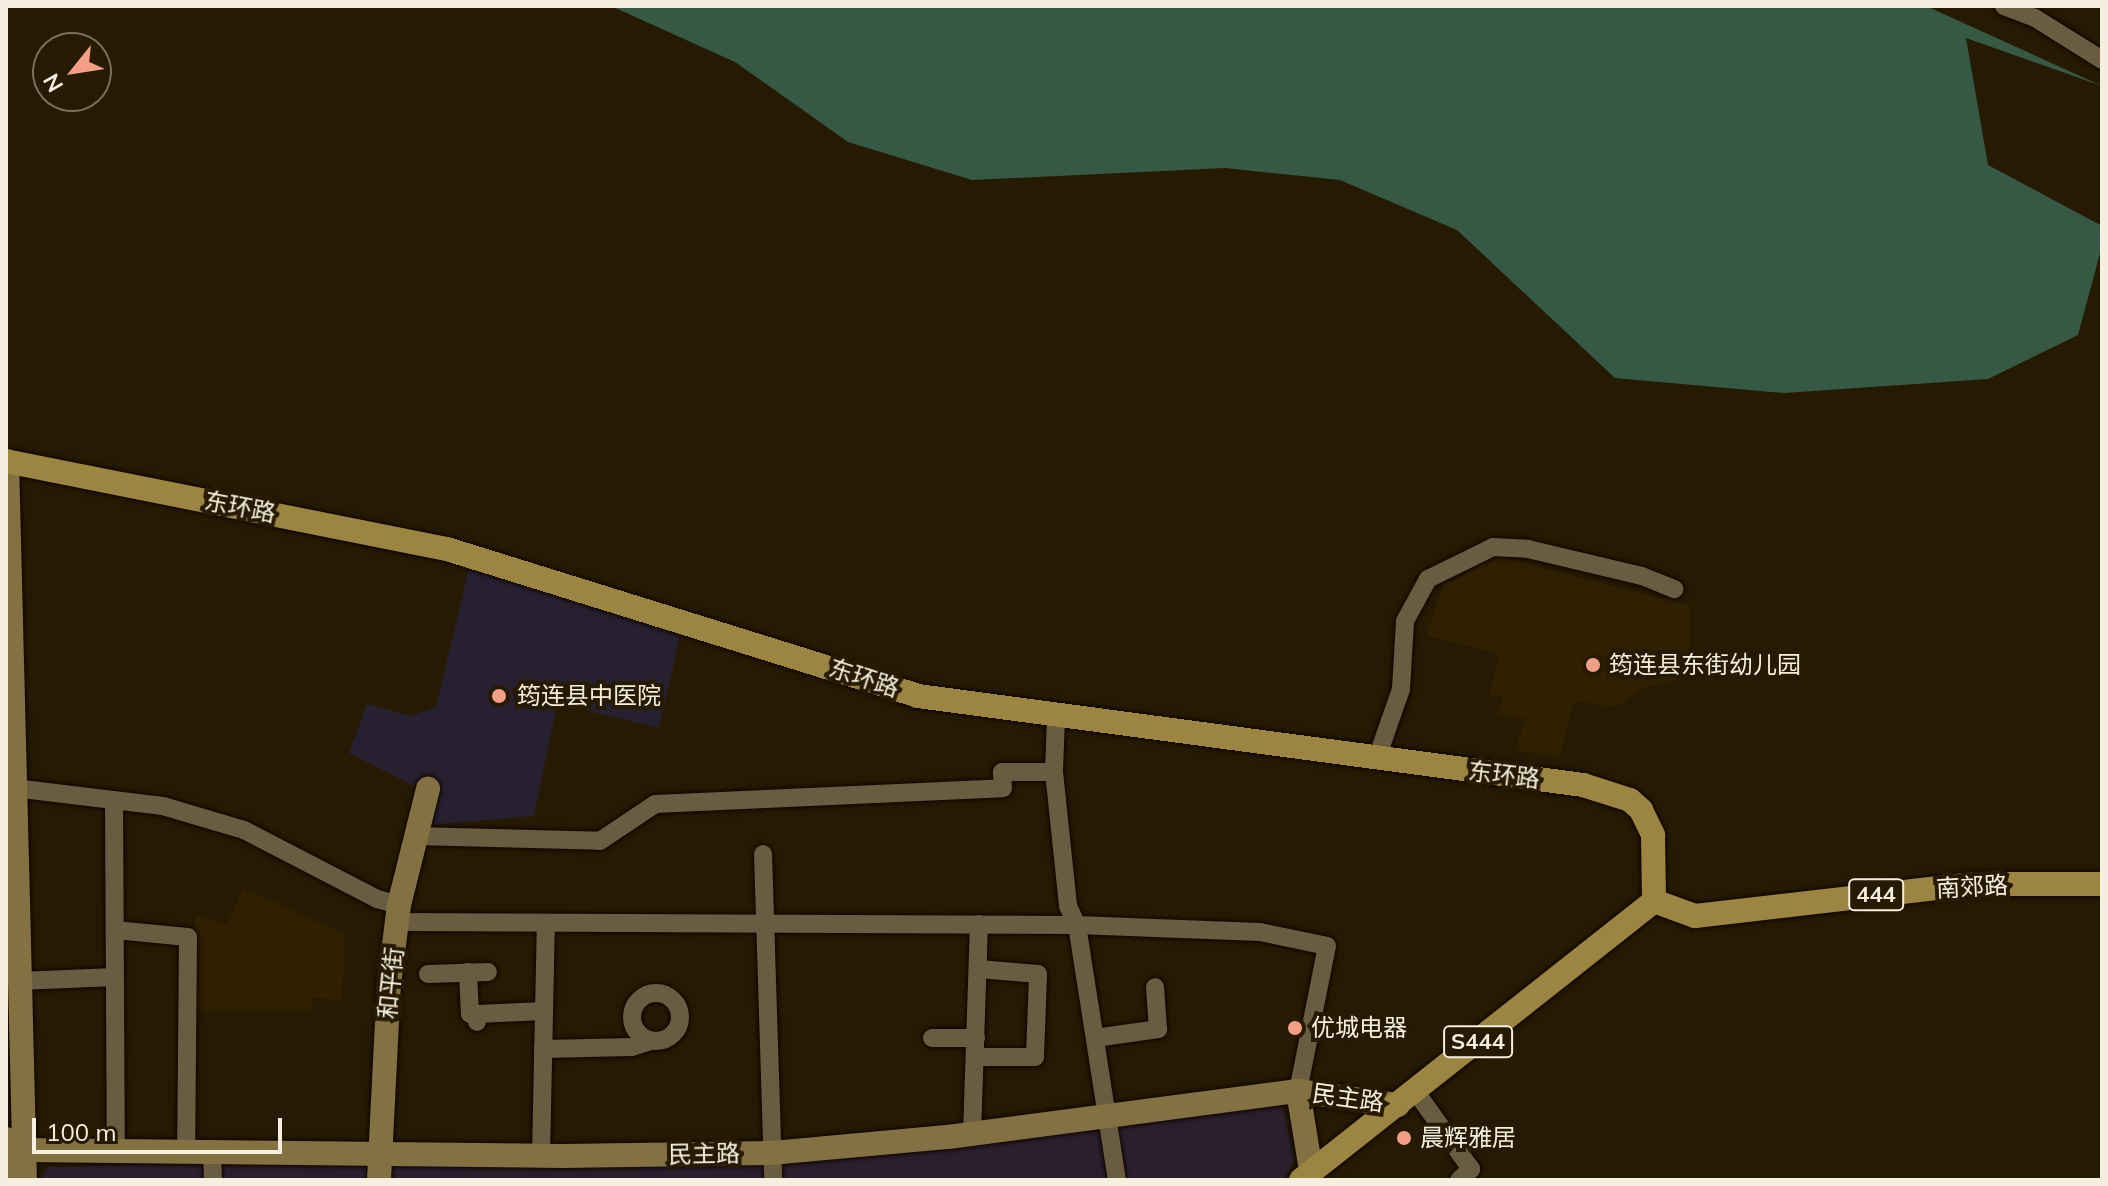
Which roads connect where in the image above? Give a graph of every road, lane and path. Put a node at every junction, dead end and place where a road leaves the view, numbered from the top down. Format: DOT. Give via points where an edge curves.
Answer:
graph roads {
  1 [pos="2004,6"];
  2 [pos="2102,60"];
  3 [pos="7,461"];
  4 [pos="1675,589"];
  5 [pos="1056,717"];
  6 [pos="1377,758"];
  7 [pos="1054,772"];
  8 [pos="9,787"];
  9 [pos="428,789"];
  10 [pos="114,800"];
  11 [pos="415,836"];
  12 [pos="763,854"];
  13 [pos="2102,884"];
  14 [pos="1654,901"];
  15 [pos="398,913"];
  16 [pos="979,924"];
  17 [pos="764,925"];
  18 [pos="1077,925"];
  19 [pos="546,926"];
  20 [pos="115,930"];
  21 [pos="978,969"];
  22 [pos="468,972"];
  23 [pos="488,972"];
  24 [pos="428,974"];
  25 [pos="115,977"];
  26 [pos="19,981"];
  27 [pos="1155,987"];
  28 [pos="544,1011"];
  29 [pos="932,1038"];
  30 [pos="1095,1038"];
  31 [pos="650,1041"];
  32 [pos="976,1048"];
  33 [pos="543,1049"];
  34 [pos="1298,1091"];
  35 [pos="1407,1098"];
  36 [pos="1107,1116"];
  37 [pos="972,1134"];
  38 [pos="11,1145"];
  39 [pos="116,1149"];
  40 [pos="186,1150"];
  41 [pos="212,1151"];
  42 [pos="771,1153"];
  43 [pos="379,1154"];
  44 [pos="541,1156"];
  45 [pos="1314,1177"];
  46 [pos="7,1180"];
  47 [pos="25,1180"];
  48 [pos="213,1180"];
  49 [pos="379,1180"];
  50 [pos="773,1180"];
  51 [pos="1117,1180"];
  52 [pos="1459,1180"];
  1 -- 2 [label="street" via="2035,18"];
  3 -- 5 [label="main road, 东环路" via="447,549 918,696"];
  3 -- 8 [label="street"];
  4 -- 6 [label="street" via="1528,549 1493,547 1439,572 1428,579 1408,610 1401,689"];
  5 -- 6 [label="main road, 东环路"];
  5 -- 7 [label="street"];
  6 -- 14 [label="main road, 东环路" via="1583,785 1630,800 1653,835"];
  7 -- 11 [label="street" via="1002,772 1003,788 655,804 600,841"];
  7 -- 18 [label="street" via="1068,906"];
  8 -- 10 [label="street"];
  8 -- 26 [label="street"];
  9 -- 11 [label="street, 和平街"];
  10 -- 15 [label="street" via="163,806 244,830"];
  10 -- 20 [label="street"];
  11 -- 15 [label="street, 和平街"];
  12 -- 17 [label="street"];
  13 -- 14 [label="main road, 南郊路 / 444" via="1973,884 1695,916"];
  14 -- 35 [label="main road, S444"];
  15 -- 19 [label="street"];
  15 -- 43 [label="street, 和平街"];
  16 -- 17 [label="street"];
  16 -- 18 [label="street"];
  16 -- 21 [label="street"];
  17 -- 19 [label="street"];
  17 -- 42 [label="street"];
  18 -- 30 [label="street"];
  18 -- 34 [label="street" via="1260,932 1327,946"];
  19 -- 28 [label="street"];
  20 -- 25 [label="street"];
  20 -- 40 [label="street" via="188,937"];
  21 -- 32 [label="street"];
  21 -- 32 [label="street" via="1038,974 1035,1057"];
  22 -- 23 [label="street"];
  22 -- 24 [label="street"];
  22 -- 28 [label="street" via="470,1014 477,1018"];
  25 -- 26 [label="street"];
  25 -- 39 [label="street"];
  26 -- 38 [label="street"];
  27 -- 30 [label="street" via="1158,1029"];
  28 -- 33 [label="street"];
  29 -- 32 [label="street"];
  30 -- 36 [label="street"];
  31 -- 33 [label="street" via="632,1047"];
  32 -- 37 [label="street"];
  33 -- 44 [label="street"];
  34 -- 35 [label="street, 民主路"];
  34 -- 36 [label="street, 民主路"];
  34 -- 45 [label="street"];
  35 -- 45 [label="main road, S444"];
  35 -- 52 [label="street" via="1471,1169"];
  36 -- 37 [label="street, 民主路"];
  36 -- 51 [label="street"];
  37 -- 42 [label="street, 民主路"];
  38 -- 39 [label="street, 民主路"];
  38 -- 46 [label="street"];
  38 -- 47 [label="street"];
  39 -- 40 [label="street, 民主路"];
  40 -- 41 [label="street, 民主路"];
  41 -- 43 [label="street, 民主路"];
  41 -- 48 [label="street"];
  42 -- 44 [label="street, 民主路"];
  42 -- 50 [label="street"];
  43 -- 44 [label="street, 民主路"];
  43 -- 49 [label="street, 和平街"];
}
